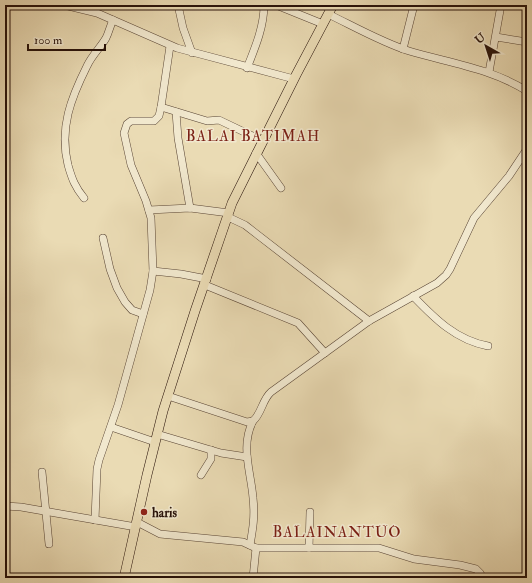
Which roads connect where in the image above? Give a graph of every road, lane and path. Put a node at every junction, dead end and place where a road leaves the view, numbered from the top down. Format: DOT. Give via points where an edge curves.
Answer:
graph roads {
  1 [pos="64,5"];
  2 [pos="178,5"];
  3 [pos="264,5"];
  4 [pos="276,5"];
  5 [pos="333,5"];
  6 [pos="414,5"];
  7 [pos="501,5"];
  8 [pos="328,14"];
  9 [pos="113,20"];
  10 [pos="323,24"];
  11 [pos="496,37"];
  12 [pos="527,42"];
  13 [pos="170,46"];
  14 [pos="403,49"];
  15 [pos="192,53"];
  16 [pos="247,68"];
  17 [pos="489,72"];
  18 [pos="294,79"];
  19 [pos="527,91"];
  20 [pos="161,107"];
  21 [pos="176,112"];
  22 [pos="263,140"];
  23 [pos="527,149"];
  24 [pos="256,153"];
  25 [pos="281,188"];
  26 [pos="84,198"];
  27 [pos="190,208"];
  28 [pos="149,210"];
  29 [pos="229,215"];
  30 [pos="103,238"];
  31 [pos="153,271"];
  32 [pos="206,282"];
  33 [pos="413,296"];
  34 [pos="143,314"];
  35 [pos="369,320"];
  36 [pos="488,346"];
  37 [pos="324,353"];
  38 [pos="168,396"];
  39 [pos="253,421"];
  40 [pos="111,427"];
  41 [pos="156,438"];
  42 [pos="211,450"];
  43 [pos="247,457"];
  44 [pos="42,472"];
  45 [pos="200,475"];
  46 [pos="5,506"];
  47 [pos="46,512"];
  48 [pos="310,512"];
  49 [pos="95,520"];
  50 [pos="136,524"];
  51 [pos="49,544"];
  52 [pos="253,546"];
  53 [pos="309,548"];
  54 [pos="124,578"];
  55 [pos="253,578"];
  56 [pos="483,578"];
  1 -- 9 [label="street"];
  2 -- 15 [label="street"];
  3 -- 16 [label="street" via="260,33"];
  4 -- 10 [label="street"];
  5 -- 8 [label="main road"];
  6 -- 14 [label="street"];
  7 -- 11 [label="street"];
  8 -- 10 [label="main road"];
  8 -- 14 [label="street"];
  9 -- 13 [label="street"];
  9 -- 26 [label="street" via="106,37 87,66 71,102 66,123 64,142 67,160 76,189"];
  10 -- 18 [label="main road"];
  11 -- 12 [label="street"];
  11 -- 17 [label="street"];
  13 -- 15 [label="street"];
  13 -- 20 [label="street"];
  14 -- 17 [label="street"];
  15 -- 16 [label="street"];
  16 -- 18 [label="street"];
  17 -- 19 [label="street"];
  18 -- 22 [label="main road"];
  20 -- 21 [label="street"];
  20 -- 28 [label="street" via="156,120 131,121 124,133 131,165"];
  21 -- 22 [label="street" via="207,121 219,120"];
  21 -- 27 [label="street"];
  22 -- 24 [label="main road"];
  23 -- 33 [label="street" via="509,176 474,218 446,276"];
  24 -- 25 [label="street"];
  24 -- 29 [label="main road"];
  27 -- 28 [label="street"];
  27 -- 29 [label="street"];
  28 -- 31 [label="street"];
  29 -- 32 [label="main road"];
  29 -- 35 [label="street"];
  30 -- 34 [label="street" via="117,288 132,310"];
  31 -- 32 [label="street" via="181,274"];
  31 -- 34 [label="street"];
  32 -- 37 [label="street" via="298,323"];
  32 -- 38 [label="main road"];
  33 -- 35 [label="street"];
  33 -- 36 [label="street" via="447,329 465,340"];
  34 -- 40 [label="street"];
  35 -- 37 [label="street"];
  37 -- 39 [label="street" via="268,396"];
  38 -- 39 [label="street" via="247,422"];
  38 -- 41 [label="main road"];
  39 -- 43 [label="street" via="247,435"];
  40 -- 41 [label="street"];
  40 -- 49 [label="street" via="98,465"];
  41 -- 42 [label="street"];
  41 -- 50 [label="main road"];
  42 -- 43 [label="street"];
  42 -- 45 [label="street" via="211,459"];
  43 -- 52 [label="street" via="253,498"];
  44 -- 47 [label="street"];
  46 -- 47 [label="street"];
  47 -- 49 [label="street"];
  47 -- 51 [label="street"];
  48 -- 53 [label="street"];
  49 -- 50 [label="street"];
  50 -- 52 [label="street" via="160,534 243,542"];
  50 -- 54 [label="main road"];
  52 -- 53 [label="street"];
  52 -- 55 [label="street"];
  53 -- 56 [label="street" via="373,547 410,557 476,569"];
}
